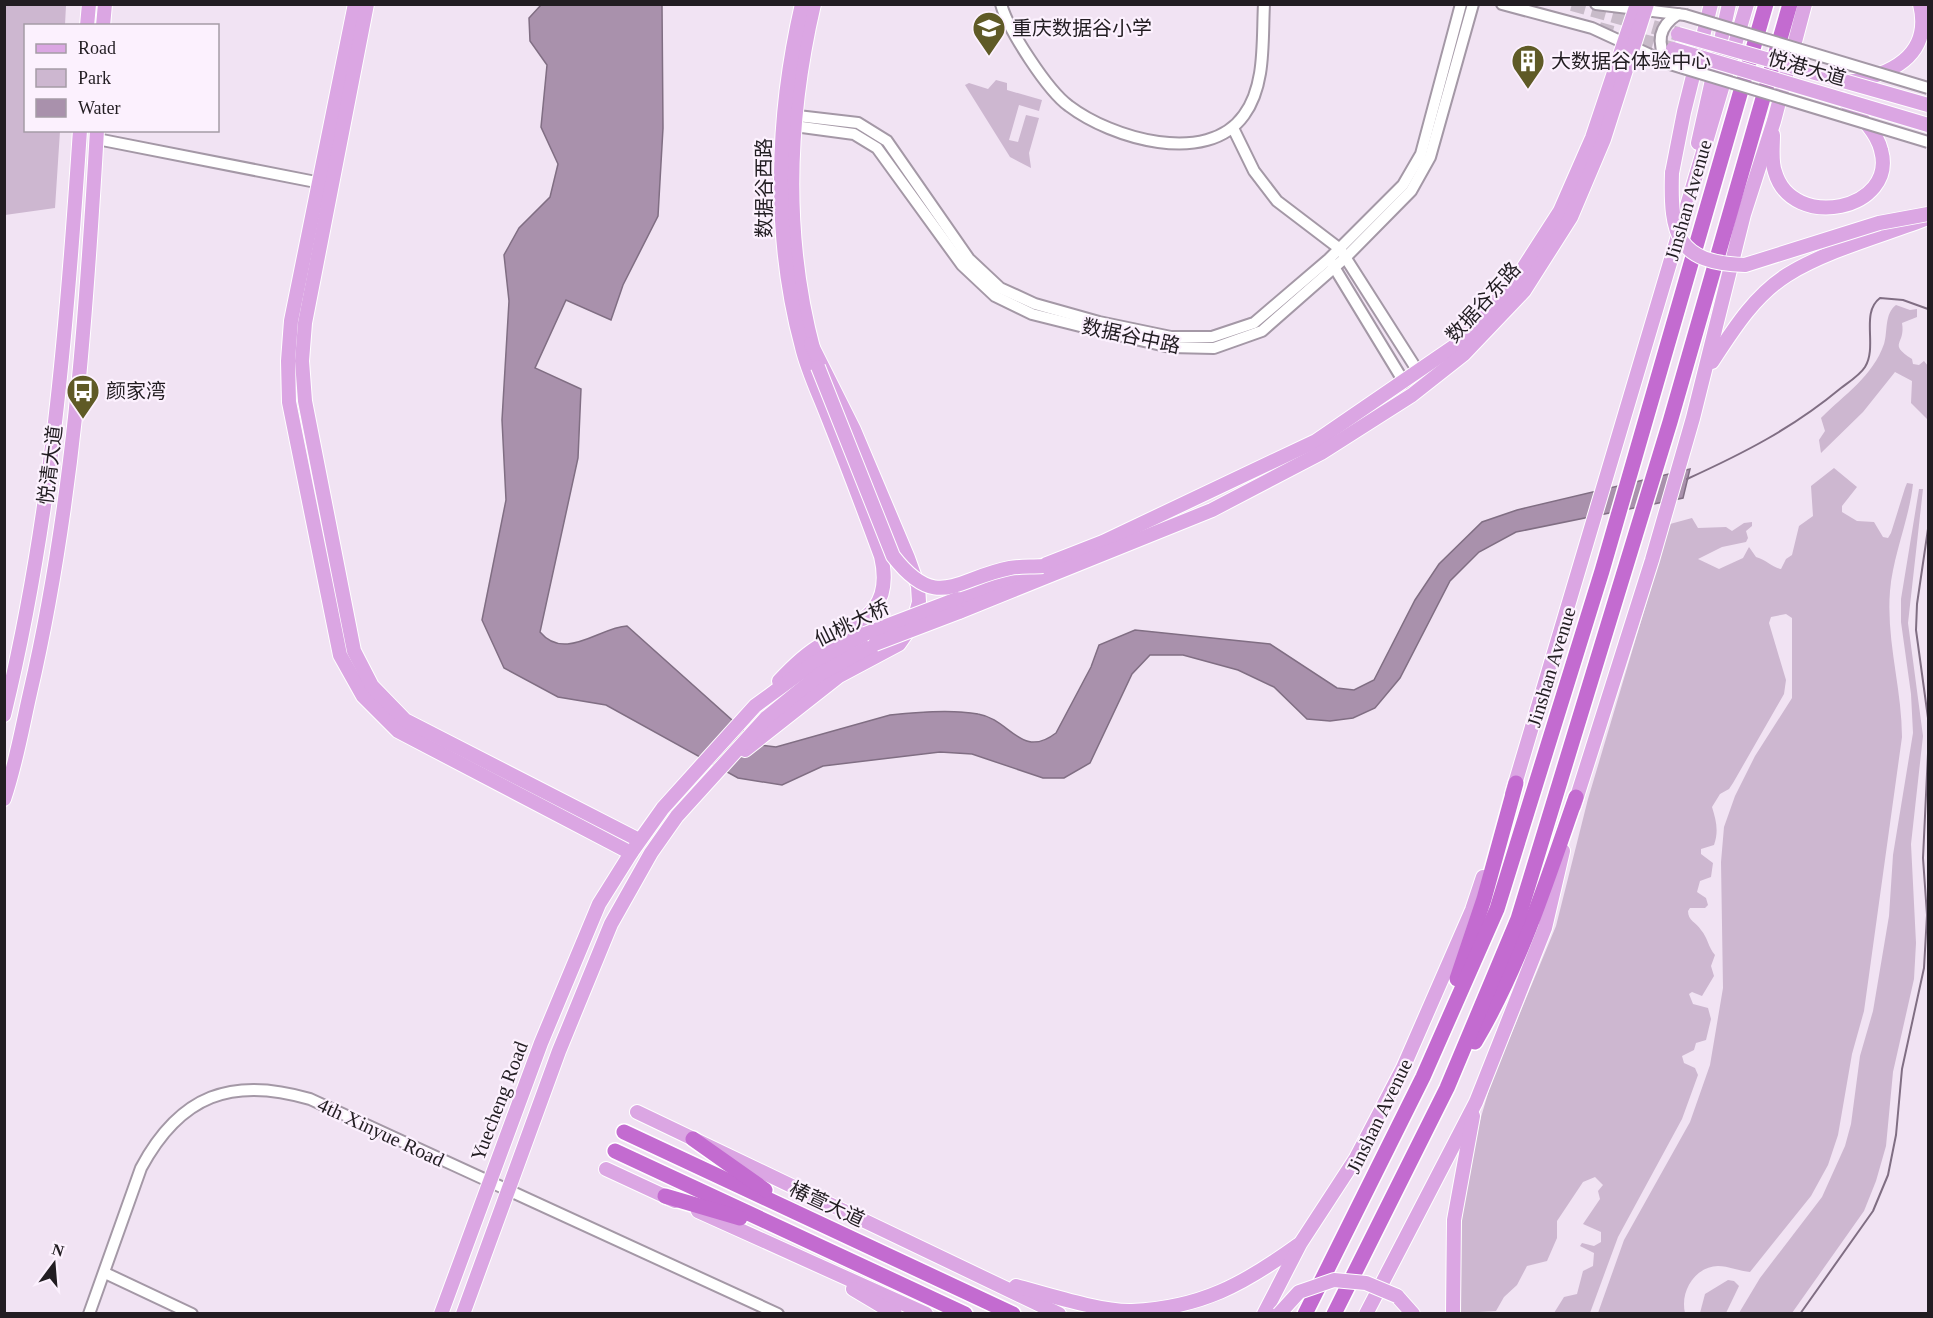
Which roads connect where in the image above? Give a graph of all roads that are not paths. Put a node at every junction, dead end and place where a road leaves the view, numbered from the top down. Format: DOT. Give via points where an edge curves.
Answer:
graph roads {
  1 [pos="89,4"];
  2 [pos="105,4"];
  3 [pos="355,4"];
  4 [pos="367,4"];
  5 [pos="802,4"];
  6 [pos="814,4"];
  7 [pos="1001,4"];
  8 [pos="1264,4"];
  9 [pos="1461,4"];
  10 [pos="1473,4"];
  11 [pos="1502,4"];
  12 [pos="1596,4"];
  13 [pos="1711,4"];
  14 [pos="1729,4"];
  15 [pos="1747,4"];
  16 [pos="1766,4"];
  17 [pos="1920,4"];
  18 [pos="1641,7"];
  19 [pos="1801,7"];
  20 [pos="1681,14"];
  21 [pos="87,24"];
  22 [pos="103,24"];
  23 [pos="1678,34"];
  24 [pos="1630,46"];
  25 [pos="1674,49"];
  26 [pos="1669,64"];
  27 [pos="1847,82"];
  28 [pos="1929,88"];
  29 [pos="1842,99"];
  30 [pos="1929,105"];
  31 [pos="789,120"];
  32 [pos="1774,121"];
  33 [pos="1929,125"];
  34 [pos="1233,128"];
  35 [pos="80,132"];
  36 [pos="97,135"];
  37 [pos="1929,142"];
  38 [pos="330,160"];
  39 [pos="325,183"];
  40 [pos="1689,201"];
  41 [pos="1929,213"];
  42 [pos="1929,218"];
  43 [pos="1342,254"];
  44 [pos="1332,263"];
  45 [pos="817,367"];
  46 [pos="1706,372"];
  47 [pos="1419,373"];
  48 [pos="1404,382"];
  49 [pos="1208,494"];
  50 [pos="1212,510"];
  51 [pos="1043,566"];
  52 [pos="755,706"];
  53 [pos="4,715"];
  54 [pos="402,726"];
  55 [pos="713,776"];
  56 [pos="1516,783"];
  57 [pos="1576,797"];
  58 [pos="4,799"];
  59 [pos="639,840"];
  60 [pos="630,853"];
  61 [pos="599,904"];
  62 [pos="617,912"];
  63 [pos="1423,1077"];
  64 [pos="1447,1088"];
  65 [pos="1476,1102"];
  66 [pos="637,1112"];
  67 [pos="624,1132"];
  68 [pos="693,1138"];
  69 [pos="615,1151"];
  70 [pos="606,1169"];
  71 [pos="489,1182"];
  72 [pos="508,1191"];
  73 [pos="665,1196"];
  74 [pos="794,1212"];
  75 [pos="786,1231"];
  76 [pos="1300,1244"];
  77 [pos="802,1258"];
  78 [pos="105,1273"];
  79 [pos="981,1276"];
  80 [pos="89,1314"];
  81 [pos="192,1314"];
  82 [pos="441,1314"];
  83 [pos="463,1314"];
  84 [pos="778,1314"];
  85 [pos="895,1314"];
  86 [pos="926,1314"];
  87 [pos="965,1314"];
  88 [pos="1013,1314"];
  89 [pos="1059,1314"];
  90 [pos="1264,1314"];
  91 [pos="1278,1314"];
  92 [pos="1305,1314"];
  93 [pos="1334,1314"];
  94 [pos="1366,1314"];
  95 [pos="1413,1314"];
  96 [pos="1453,1314"];
  1 -- 21 [label="main road"];
  2 -- 22 [label="main road"];
  3 -- 38 [label="main road"];
  4 -- 38 [label="main road"];
  5 -- 31 [label="main road, 数据谷西路" via="791,51"];
  6 -- 31 [label="main road, 数据谷西路"];
  7 -- 34 [label="street" via="1012,29 1052,92 1085,117 1137,138 1183,144 1209,139"];
  8 -- 34 [label="street" via="1259,79 1254,97"];
  9 -- 43 [label="street, 数据谷中路" via="1421,154 1403,185"];
  10 -- 43 [label="street, 数据谷中路" via="1430,157 1411,191"];
  11 -- 24 [label="street" via="1592,28"];
  12 -- 18 [label="street"];
  13 -- 41 [label="main road, bridge" via="1672,173 1674,227 1684,246 1703,260 1745,266 1880,223"];
  14 -- 40 [label="main road, bridge" via="1703,114"];
  15 -- 40 [label="main road"];
  16 -- 63 [label="highway, Jinshan Avenue" via="1602,571 1497,909"];
  17 -- 27 [label="main road, bridge" via="1923,34 1917,50 1905,63 1871,78"];
  18 -- 20 [label="street"];
  18 -- 24 [label="main road, 数据谷东路"];
  19 -- 32 [label="main road"];
  19 -- 64 [label="highway" via="1518,919"];
  20 -- 26 [label="street" via="1666,23 1661,34 1661,50"];
  20 -- 28 [label="street, bridge"];
  23 -- 27 [label="main road, 悦港大道, bridge"];
  24 -- 26 [label="street"];
  24 -- 47 [label="main road, 数据谷东路" via="1560,211 1515,281 1456,345"];
  24 -- 50 [label="main road, 数据谷东路" via="1604,139 1571,217 1524,291 1464,354 1412,395 1321,453"];
  25 -- 29 [label="main road, 悦港大道, bridge"];
  26 -- 37 [label="street, bridge"];
  27 -- 30 [label="main road, 悦港大道, bridge"];
  29 -- 32 [label="main road, bridge" via="1873,133 1883,160 1875,185 1851,204 1821,208 1791,197 1780,184 1773,158"];
  29 -- 33 [label="main road, 悦港大道, bridge"];
  31 -- 44 [label="street, 数据谷中路" via="854,134 877,148 962,265 995,296 1032,314 1170,347 1214,348 1262,331"];
  31 -- 45 [label="main road, 数据谷西路" via="796,275"];
  31 -- 45 [label="main road, 数据谷西路" via="781,214 786,275 802,349"];
  32 -- 46 [label="main road" via="1744,214"];
  34 -- 43 [label="street" via="1254,171 1277,201"];
  35 -- 53 [label="main road, 悦清大道" via="68,309 47,496 22,642"];
  36 -- 39 [label="street"];
  36 -- 58 [label="main road, 悦清大道" via="87,309 67,499 41,646"];
  38 -- 39 [label="main road"];
  39 -- 54 [label="main road" via="291,321 289,402 340,655 363,696"];
  40 -- 56 [label="main road"];
  42 -- 46 [label="main road" via="1788,275 1747,310"];
  43 -- 44 [label="street, 数据谷中路"];
  43 -- 47 [label="street"];
  44 -- 48 [label="street"];
  45 -- 51 [label="main road, bridge" via="893,556 908,576 933,588 956,588 1009,568"];
  45 -- 52 [label="main road" via="886,575 878,604 868,618 795,664"];
  45 -- 55 [label="main road, bridge" via="854,430 918,586 919,602 913,624 899,644 839,676"];
  46 -- 57 [label="main road" via="1652,560"];
  47 -- 48 [label="main road, 数据谷东路"];
  48 -- 49 [label="main road, 数据谷东路" via="1316,441"];
  49 -- 51 [label="main road, 仙桃大桥"];
  50 -- 55 [label="main road, 仙桃大桥, bridge" via="861,649 820,674 766,718"];
  51 -- 52 [label="main road, 仙桃大桥, bridge" via="865,634 812,664"];
  52 -- 59 [label="main road, 仙桃大桥"];
  54 -- 59 [label="main road"];
  54 -- 60 [label="main road"];
  55 -- 62 [label="main road, 仙桃大桥" via="677,816"];
  56 -- 63 [label="highway" via="1484,899"];
  56 -- 76 [label="main road" via="1472,910 1403,1068 1356,1158"];
  57 -- 64 [label="highway" via="1522,945 1491,1015"];
  57 -- 65 [label="main road" via="1545,928"];
  59 -- 60 [label="main road, 仙桃大桥"];
  60 -- 61 [label="main road, 仙桃大桥"];
  61 -- 71 [label="main road, Yuecheng Road"];
  62 -- 72 [label="main road, Yuecheng Road" via="559,1051"];
  63 -- 92 [label="highway, Jinshan Avenue"];
  64 -- 93 [label="highway"];
  65 -- 94 [label="main road"];
  65 -- 96 [label="main road" via="1454,1220"];
  66 -- 68 [label="main road"];
  67 -- 74 [label="highway, 椿萱大道"];
  68 -- 74 [label="highway"];
  68 -- 79 [label="main road"];
  69 -- 75 [label="highway"];
  70 -- 73 [label="main road"];
  71 -- 72 [label="street, 4th Xinyue Road"];
  71 -- 78 [label="street, 4th Xinyue Road" via="310,1099 279,1090 250,1088 227,1092 184,1112 152,1147"];
  71 -- 82 [label="main road, Yuecheng Road"];
  72 -- 83 [label="main road, Yuecheng Road"];
  72 -- 84 [label="street, 4th Xinyue Road"];
  73 -- 75 [label="highway"];
  73 -- 77 [label="main road"];
  74 -- 88 [label="highway, 椿萱大道"];
  75 -- 87 [label="highway"];
  76 -- 79 [label="main road" via="1254,1276 1197,1302 1130,1311 1064,1299"];
  76 -- 90 [label="main road"];
  77 -- 85 [label="main road"];
  77 -- 86 [label="main road"];
  78 -- 80 [label="street, 4th Xinyue Road"];
  78 -- 81 [label="street"];
  79 -- 89 [label="main road"];
  91 -- 95 [label="main road, bridge" via="1299,1292 1334,1280 1366,1282 1397,1296"];
}
